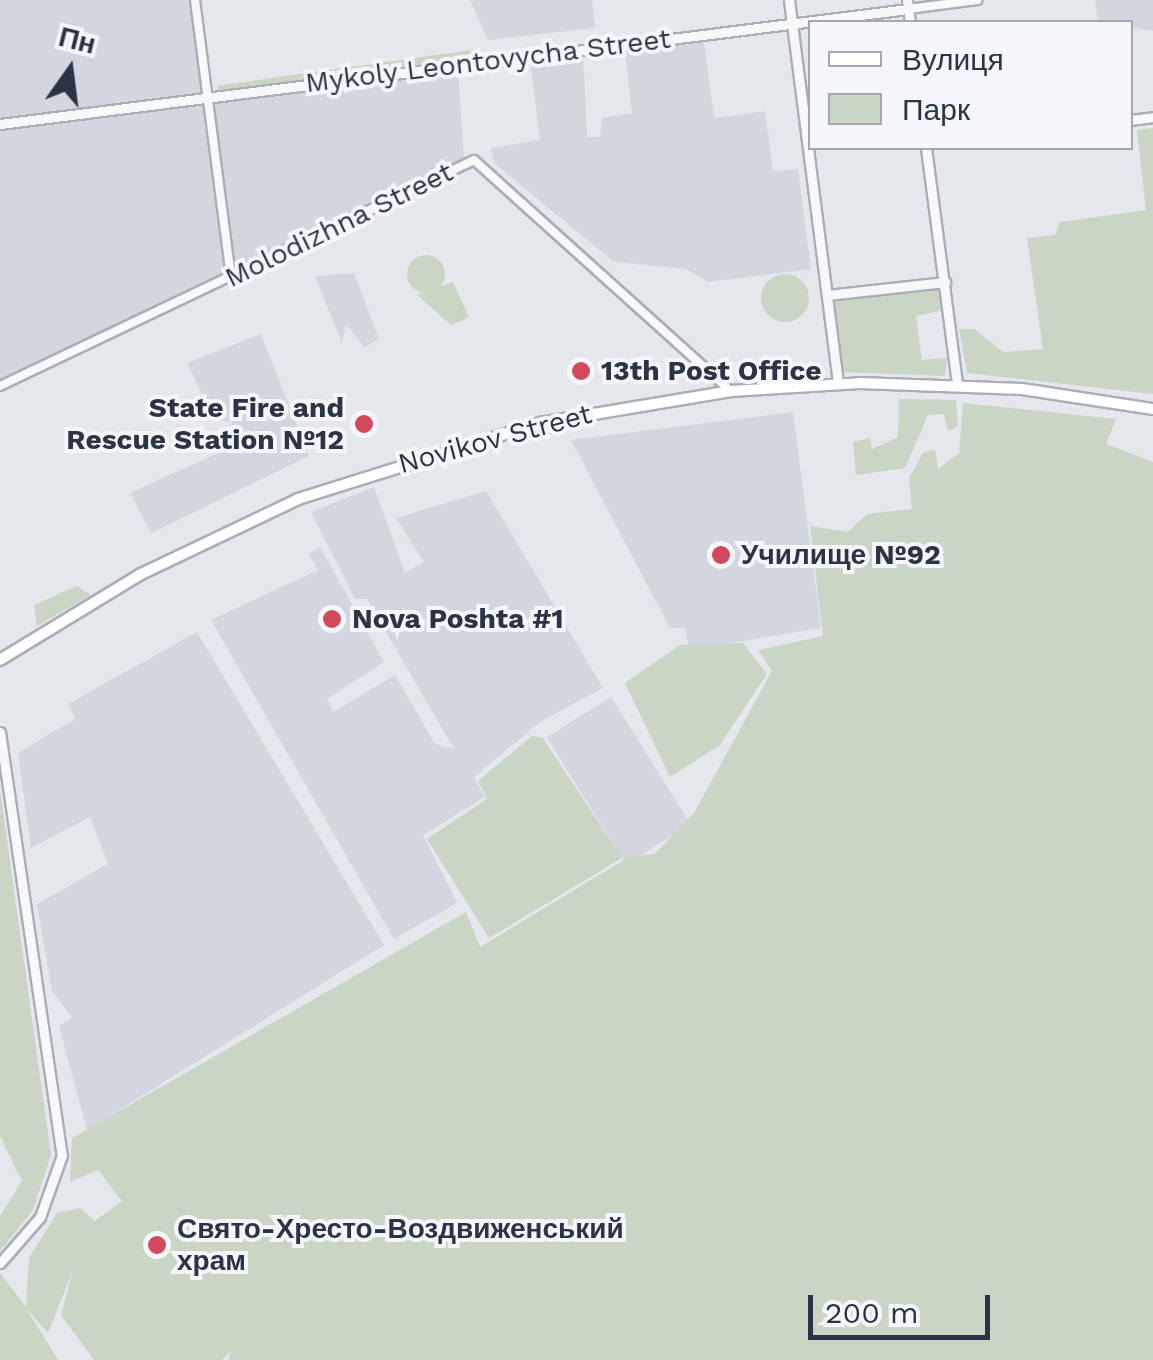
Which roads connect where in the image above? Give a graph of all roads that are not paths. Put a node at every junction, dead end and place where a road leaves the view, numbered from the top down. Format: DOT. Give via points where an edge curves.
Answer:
graph roads {
  1 [pos="195,0"];
  2 [pos="789,0"];
  3 [pos="976,0"];
  4 [pos="908,4"];
  5 [pos="792,22"];
  6 [pos="208,97"];
  7 [pos="0,124"];
  8 [pos="808,147"];
  9 [pos="808,150"];
  10 [pos="926,150"];
  11 [pos="231,278"];
  12 [pos="945,282"];
  13 [pos="827,295"];
  14 [pos="838,384"];
  15 [pos="961,384"];
  16 [pos="0,386"];
  17 [pos="731,391"];
  18 [pos="1153,408"];
  19 [pos="0,660"];
  20 [pos="0,732"];
  21 [pos="0,1263"];
  1 -- 6 [label="street"];
  2 -- 5 [label="street"];
  3 -- 4 [label="street, Mykoly Leontovycha Street"];
  4 -- 5 [label="street, Mykoly Leontovycha Street"];
  5 -- 6 [label="street, Mykoly Leontovycha Street"];
  5 -- 8 [label="street"];
  6 -- 7 [label="street, Mykoly Leontovycha Street"];
  6 -- 11 [label="street"];
  9 -- 13 [label="street"];
  10 -- 12 [label="street"];
  11 -- 16 [label="street, Molodizhna Street"];
  11 -- 17 [label="street, Molodizhna Street" via="474,160"];
  12 -- 13 [label="street"];
  12 -- 15 [label="street"];
  13 -- 14 [label="street"];
  14 -- 15 [label="main road, Novikov Street"];
  14 -- 17 [label="main road, Novikov Street"];
  15 -- 18 [label="main road, Novikov Street"];
  17 -- 19 [label="main road, Novikov Street" via="489,434 298,499 140,574"];
  20 -- 21 [label="street" via="62,1154 40,1216"];
}
